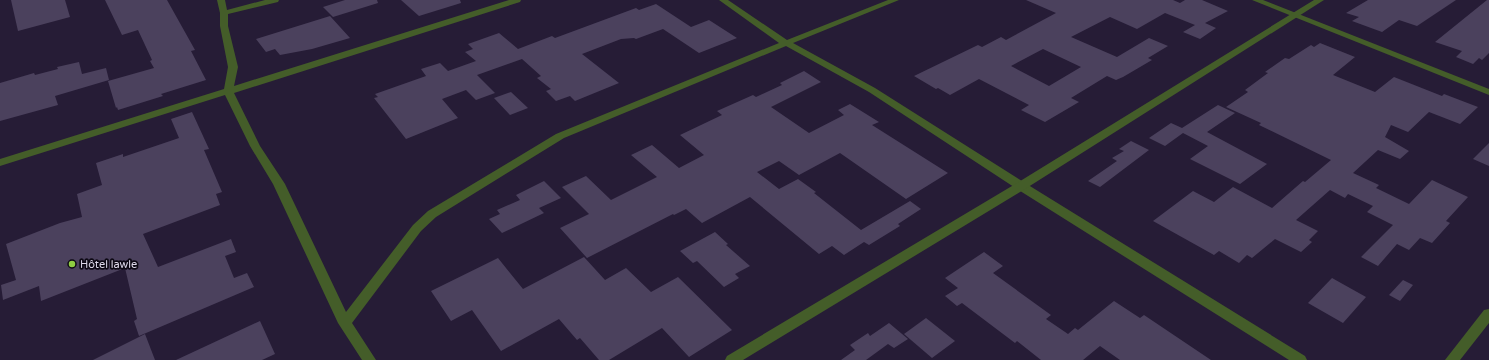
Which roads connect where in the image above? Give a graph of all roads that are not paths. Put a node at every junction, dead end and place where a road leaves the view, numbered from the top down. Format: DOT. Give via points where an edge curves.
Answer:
graph roads {
  1 [pos="221,0"];
  2 [pos="274,0"];
  3 [pos="517,0"];
  4 [pos="723,0"];
  5 [pos="896,0"];
  6 [pos="1256,0"];
  7 [pos="1320,0"];
  8 [pos="224,13"];
  9 [pos="1295,15"];
  10 [pos="786,43"];
  11 [pos="228,91"];
  12 [pos="1489,92"];
  13 [pos="0,163"];
  14 [pos="1021,186"];
  15 [pos="1489,314"];
  16 [pos="345,323"];
  17 [pos="369,360"];
  18 [pos="732,360"];
  19 [pos="1300,360"];
  20 [pos="1452,360"];
  1 -- 8 [label="street"];
  2 -- 8 [label="street"];
  3 -- 11 [label="street"];
  4 -- 10 [label="street"];
  5 -- 10 [label="street"];
  6 -- 9 [label="street"];
  7 -- 9 [label="street"];
  8 -- 11 [label="street" via="224,26 233,67"];
  9 -- 12 [label="street"];
  9 -- 14 [label="street"];
  10 -- 14 [label="street" via="872,90"];
  10 -- 16 [label="street" via="560,136 480,183 432,214 417,228"];
  11 -- 13 [label="street"];
  11 -- 16 [label="street" via="255,146 279,184"];
  14 -- 18 [label="street"];
  14 -- 19 [label="street"];
  15 -- 20 [label="street"];
  16 -- 17 [label="street"];
}
